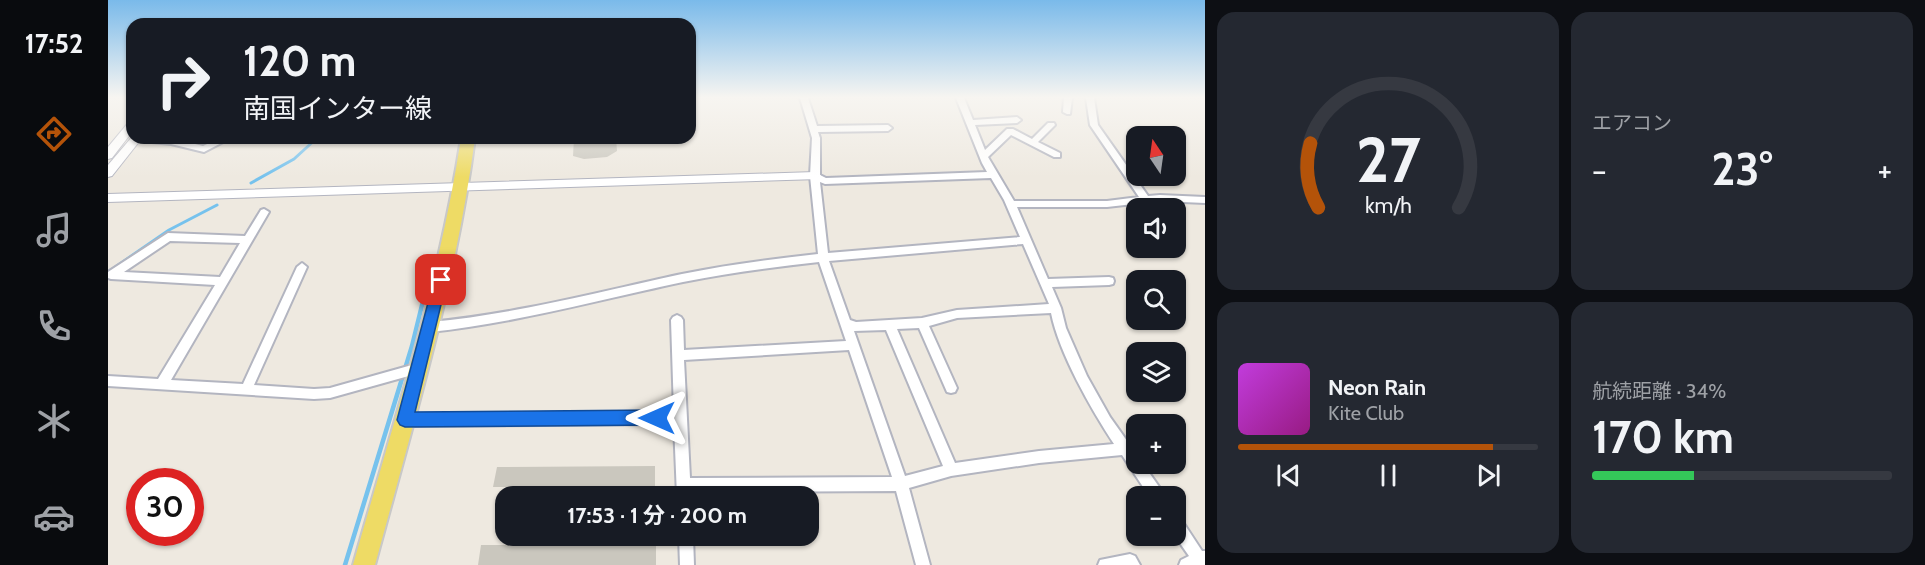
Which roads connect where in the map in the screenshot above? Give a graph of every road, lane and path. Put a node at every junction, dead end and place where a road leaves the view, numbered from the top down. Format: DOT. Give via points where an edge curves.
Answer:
graph roads {
  1 [pos="812,124"];
  2 [pos="972,124"];
  3 [pos="1094,124"];
  4 [pos="1051,125"];
  5 [pos="888,128"];
  6 [pos="813,129"];
  7 [pos="126,132"];
  8 [pos="1032,142"];
  9 [pos="132,144"];
  10 [pos="183,144"];
  11 [pos="214,144"];
  12 [pos="467,144"];
  13 [pos="108,155"];
  14 [pos="1057,155"];
  15 [pos="984,156"];
  16 [pos="108,174"];
  17 [pos="993,175"];
  18 [pos="814,176"];
  19 [pos="461,188"];
  20 [pos="108,198"];
  21 [pos="1144,198"];
  22 [pos="1186,200"];
  23 [pos="1205,200"];
  24 [pos="1126,202"];
  25 [pos="1010,204"];
  26 [pos="264,212"];
  27 [pos="247,240"];
  28 [pos="1025,240"];
  29 [pos="823,258"];
  30 [pos="302,267"];
  31 [pos="222,281"];
  32 [pos="1109,281"];
  33 [pos="1045,283"];
  34 [pos="1056,308"];
  35 [pos="677,320"];
  36 [pos="845,323"];
  37 [pos="922,323"];
  38 [pos="890,325"];
  39 [pos="430,327"];
  40 [pos="853,345"];
  41 [pos="678,355"];
  42 [pos="419,368"];
  43 [pos="108,381"];
  44 [pos="161,385"];
  45 [pos="951,388"];
  46 [pos="246,390"];
  47 [pos="680,418"];
  48 [pos="405,420"];
  49 [pos="1124,448"];
  50 [pos="951,470"];
  51 [pos="901,484"];
  52 [pos="684,486"];
  53 [pos="1150,486"];
  54 [pos="819,487"];
  55 [pos="1186,541"];
  56 [pos="686,546"];
  57 [pos="1198,561"];
  58 [pos="364,565"];
  59 [pos="687,565"];
  60 [pos="923,565"];
  61 [pos="1105,565"];
  62 [pos="1133,565"];
  1 -- 6 [label="street"];
  2 -- 15 [label="street"];
  3 -- 21 [label="street"];
  4 -- 8 [label="street"];
  5 -- 6 [label="street"];
  6 -- 18 [label="street"];
  7 -- 13 [label="street"];
  8 -- 14 [label="street"];
  8 -- 15 [label="street" via="1010,131"];
  9 -- 16 [label="street"];
  10 -- 11 [label="street" via="204,149"];
  12 -- 19 [label="main road"];
  15 -- 17 [label="street"];
  17 -- 18 [label="street" via="825,181"];
  17 -- 25 [label="street"];
  18 -- 19 [label="street"];
  18 -- 29 [label="street"];
  19 -- 20 [label="street"];
  19 -- 39 [label="main road"];
  22 -- 23 [label="street"];
  24 -- 25 [label="street"];
  25 -- 28 [label="street"];
  26 -- 27 [label="street"];
  27 -- 31 [label="street"];
  27 -- 31 [label="street" via="168,237 111,275"];
  28 -- 29 [label="street"];
  28 -- 33 [label="street"];
  29 -- 36 [label="street"];
  29 -- 39 [label="street" via="722,271 553,310"];
  30 -- 46 [label="street"];
  31 -- 44 [label="street"];
  32 -- 33 [label="street"];
  33 -- 34 [label="street"];
  34 -- 37 [label="street" via="957,314"];
  34 -- 49 [label="street" via="1060,328 1083,379"];
  35 -- 41 [label="street"];
  36 -- 38 [label="street" via="856,327"];
  36 -- 40 [label="street"];
  37 -- 38 [label="street"];
  37 -- 45 [label="street"];
  38 -- 50 [label="street"];
  39 -- 42 [label="main road"];
  40 -- 41 [label="street"];
  40 -- 51 [label="street"];
  41 -- 47 [label="street"];
  42 -- 46 [label="street" via="330,393"];
  42 -- 48 [label="main road"];
  43 -- 44 [label="street"];
  44 -- 46 [label="street"];
  47 -- 48 [label="street"];
  47 -- 52 [label="street"];
  48 -- 58 [label="main road"];
  49 -- 50 [label="street"];
  49 -- 53 [label="street"];
  50 -- 51 [label="street"];
  51 -- 54 [label="street"];
  51 -- 60 [label="street"];
  55 -- 57 [label="street"];
  56 -- 59 [label="street"];
  61 -- 62 [label="street" via="1131,561"];
}
